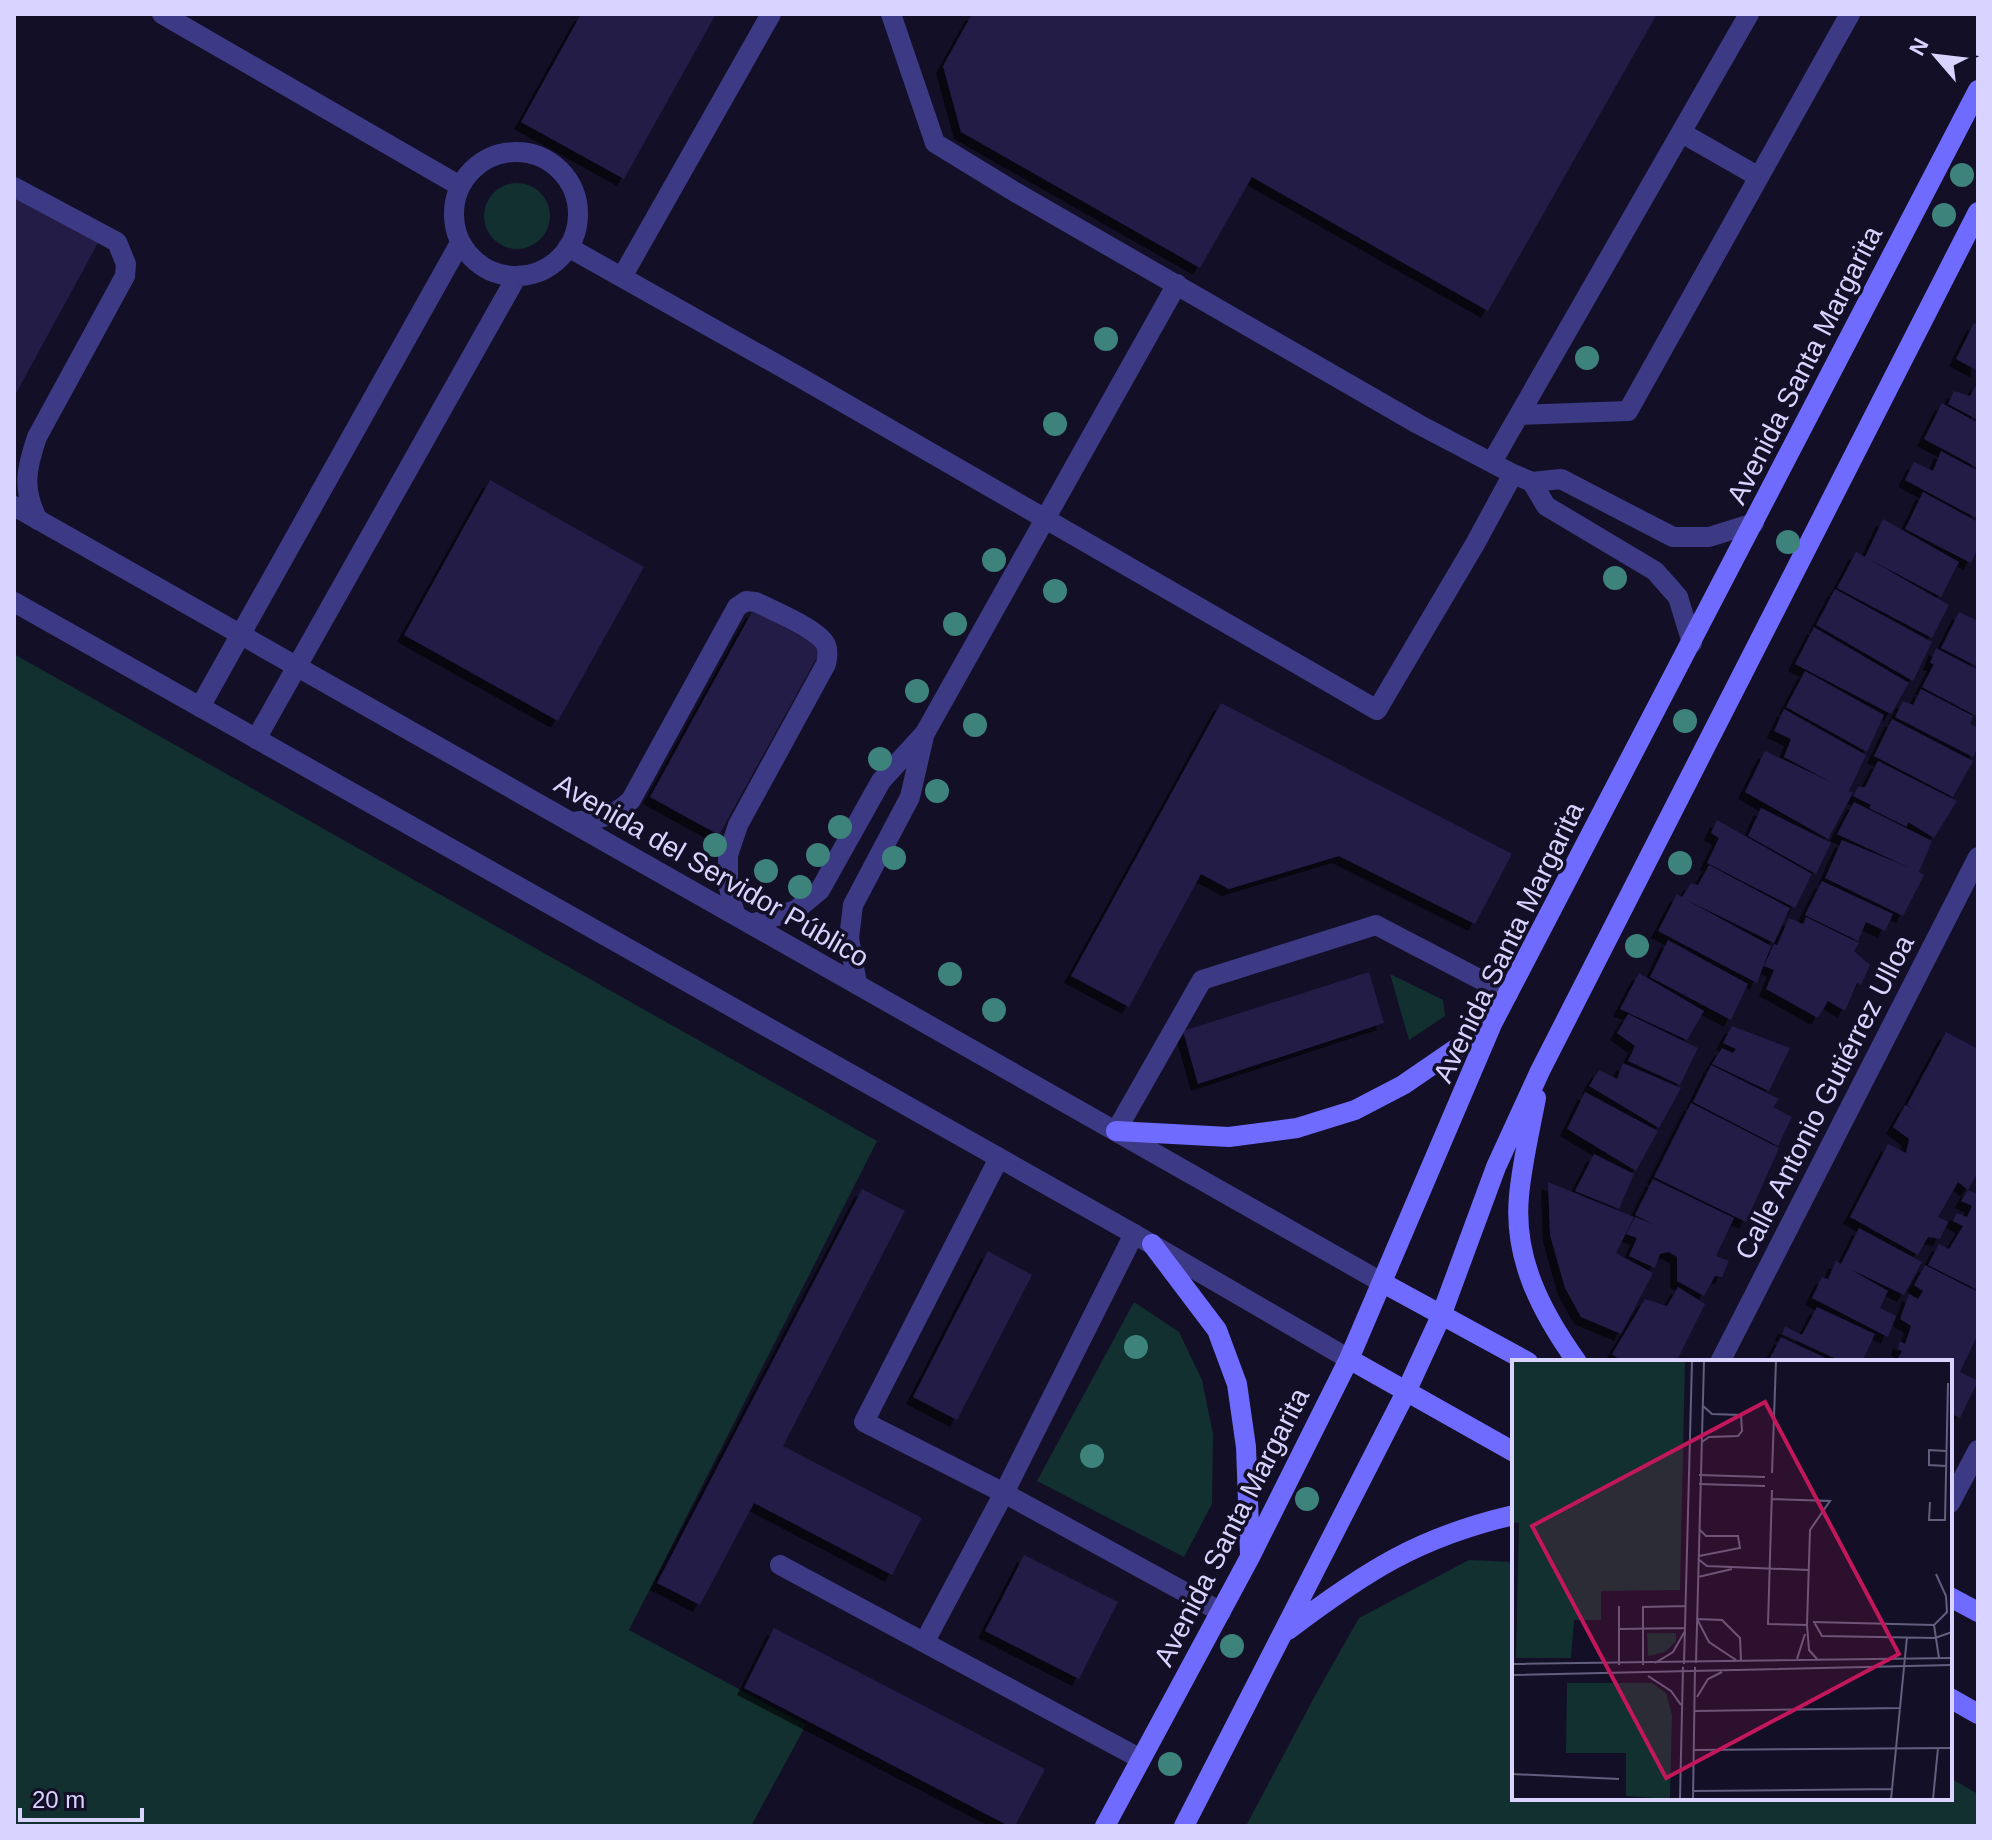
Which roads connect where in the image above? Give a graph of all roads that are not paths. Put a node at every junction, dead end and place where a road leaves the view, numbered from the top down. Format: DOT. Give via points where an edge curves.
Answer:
graph roads {
  1 [pos="162,14"];
  2 [pos="771,14"];
  3 [pos="891,14"];
  4 [pos="1749,14"];
  5 [pos="1850,14"];
  6 [pos="1978,90"];
  7 [pos="1682,133"];
  8 [pos="1759,177"];
  9 [pos="460,186"];
  10 [pos="14,187"];
  11 [pos="1978,212"];
  12 [pos="460,243"];
  13 [pos="568,247"];
  14 [pos="517,276"];
  15 [pos="622,277"];
  16 [pos="1177,284"];
  17 [pos="1519,415"];
  18 [pos="1492,462"];
  19 [pos="1522,478"];
  20 [pos="14,506"];
  21 [pos="38,520"];
  22 [pos="1046,520"];
  23 [pos="1754,523"];
  24 [pos="14,602"];
  25 [pos="239,634"];
  26 [pos="1692,643"];
  27 [pos="297,666"];
  28 [pos="200,707"];
  29 [pos="925,733"];
  30 [pos="256,739"];
  31 [pos="571,822"];
  32 [pos="1978,857"];
  33 [pos="743,919"];
  34 [pos="857,984"];
  35 [pos="1508,994"];
  36 [pos="1492,1024"];
  37 [pos="1540,1071"];
  38 [pos="1116,1131"];
  39 [pos="999,1158"];
  40 [pos="1143,1239"];
  41 [pos="1383,1283"];
  42 [pos="1441,1316"];
  43 [pos="1349,1359"];
  44 [pos="1524,1360"];
  45 [pos="1576,1360"];
  46 [pos="1721,1360"];
  47 [pos="1406,1392"];
  48 [pos="1978,1450"];
  49 [pos="1512,1451"];
  50 [pos="1004,1493"];
  51 [pos="1952,1499"];
  52 [pos="1512,1515"];
  53 [pos="1250,1557"];
  54 [pos="780,1565"];
  55 [pos="1952,1598"];
  56 [pos="1221,1612"];
  57 [pos="1978,1612"];
  58 [pos="1285,1632"];
  59 [pos="925,1641"];
  60 [pos="1952,1699"];
  61 [pos="1978,1714"];
  62 [pos="1141,1759"];
  63 [pos="1105,1826"];
  64 [pos="1184,1826"];
  1 -- 9 [label="street"];
  2 -- 15 [label="street"];
  3 -- 16 [label="street" via="935,143"];
  4 -- 7 [label="street"];
  5 -- 8 [label="street"];
  6 -- 23 [label="main road, Avenida Santa Margarita"];
  7 -- 8 [label="street"];
  7 -- 17 [label="street"];
  8 -- 17 [label="street" via="1628,411"];
  9 -- 12 [label="street" via="453,223"];
  9 -- 13 [label="street" via="491,156 532,153 551,162 576,194 578,215"];
  10 -- 21 [label="street" via="117,242 126,264 125,276 37,437 26,488"];
  11 -- 37 [label="main road"];
  12 -- 14 [label="street" via="489,271"];
  12 -- 25 [label="street"];
  13 -- 14 [label="street" via="548,267"];
  13 -- 15 [label="street"];
  14 -- 27 [label="street"];
  15 -- 22 [label="street"];
  16 -- 18 [label="street"];
  16 -- 22 [label="street"];
  17 -- 18 [label="street"];
  18 -- 19 [label="street"];
  19 -- 22 [label="street" via="1475,544 1377,710"];
  19 -- 23 [label="street" via="1561,479 1673,537 1709,537"];
  19 -- 26 [label="street" via="1546,506 1655,571 1678,597"];
  20 -- 21 [label="street, Avenida del Servidor Público"];
  21 -- 25 [label="street, Avenida del Servidor Público"];
  22 -- 29 [label="street"];
  23 -- 26 [label="main road, Avenida Santa Margarita"];
  24 -- 28 [label="street"];
  25 -- 27 [label="street, Avenida del Servidor Público"];
  25 -- 28 [label="street"];
  26 -- 35 [label="main road, Avenida Santa Margarita"];
  27 -- 30 [label="street"];
  27 -- 31 [label="street, Avenida del Servidor Público"];
  28 -- 30 [label="street"];
  29 -- 33 [label="street" via="881,781 820,890 796,910"];
  29 -- 34 [label="street" via="910,797 853,905 849,938"];
  30 -- 39 [label="street"];
  31 -- 33 [label="street, Avenida del Servidor Público"];
  31 -- 33 [label="street" via="617,813 631,800 737,607 756,602 815,633 828,650 826,664 738,825 728,855 728,883"];
  32 -- 46 [label="street, Calle Antonio Gutiérrez Ulloa"];
  33 -- 34 [label="street, Avenida del Servidor Público"];
  34 -- 38 [label="street, Avenida del Servidor Público"];
  35 -- 36 [label="main road, Avenida Santa Margarita"];
  35 -- 38 [label="street" via="1376,925 1202,980"];
  36 -- 38 [label="main road" via="1403,1085 1355,1110 1297,1128 1229,1137"];
  36 -- 41 [label="main road, Avenida Santa Margarita"];
  37 -- 42 [label="main road" via="1496,1167"];
  37 -- 45 [label="main road" via="1519,1198 1523,1258 1542,1309"];
  38 -- 41 [label="street, Avenida del Servidor Público"];
  39 -- 40 [label="street"];
  39 -- 50 [label="street" via="864,1422"];
  40 -- 43 [label="street"];
  40 -- 50 [label="street"];
  40 -- 53 [label="main road" via="1217,1330 1237,1384 1246,1447"];
  41 -- 42 [label="main road"];
  41 -- 43 [label="main road, Avenida Santa Margarita"];
  42 -- 44 [label="main road"];
  42 -- 47 [label="main road"];
  43 -- 47 [label="main road"];
  43 -- 53 [label="main road, Avenida Santa Margarita"];
  47 -- 49 [label="main road"];
  47 -- 58 [label="main road"];
  48 -- 51 [label="street"];
  50 -- 56 [label="street"];
  50 -- 59 [label="street"];
  52 -- 58 [label="main road" via="1411,1548 1352,1582"];
  53 -- 56 [label="main road, Avenida Santa Margarita"];
  54 -- 59 [label="street"];
  55 -- 57 [label="main road"];
  56 -- 62 [label="main road, Avenida Santa Margarita"];
  58 -- 64 [label="main road"];
  59 -- 62 [label="street"];
  60 -- 61 [label="main road"];
  62 -- 63 [label="main road, Avenida Santa Margarita"];
}
